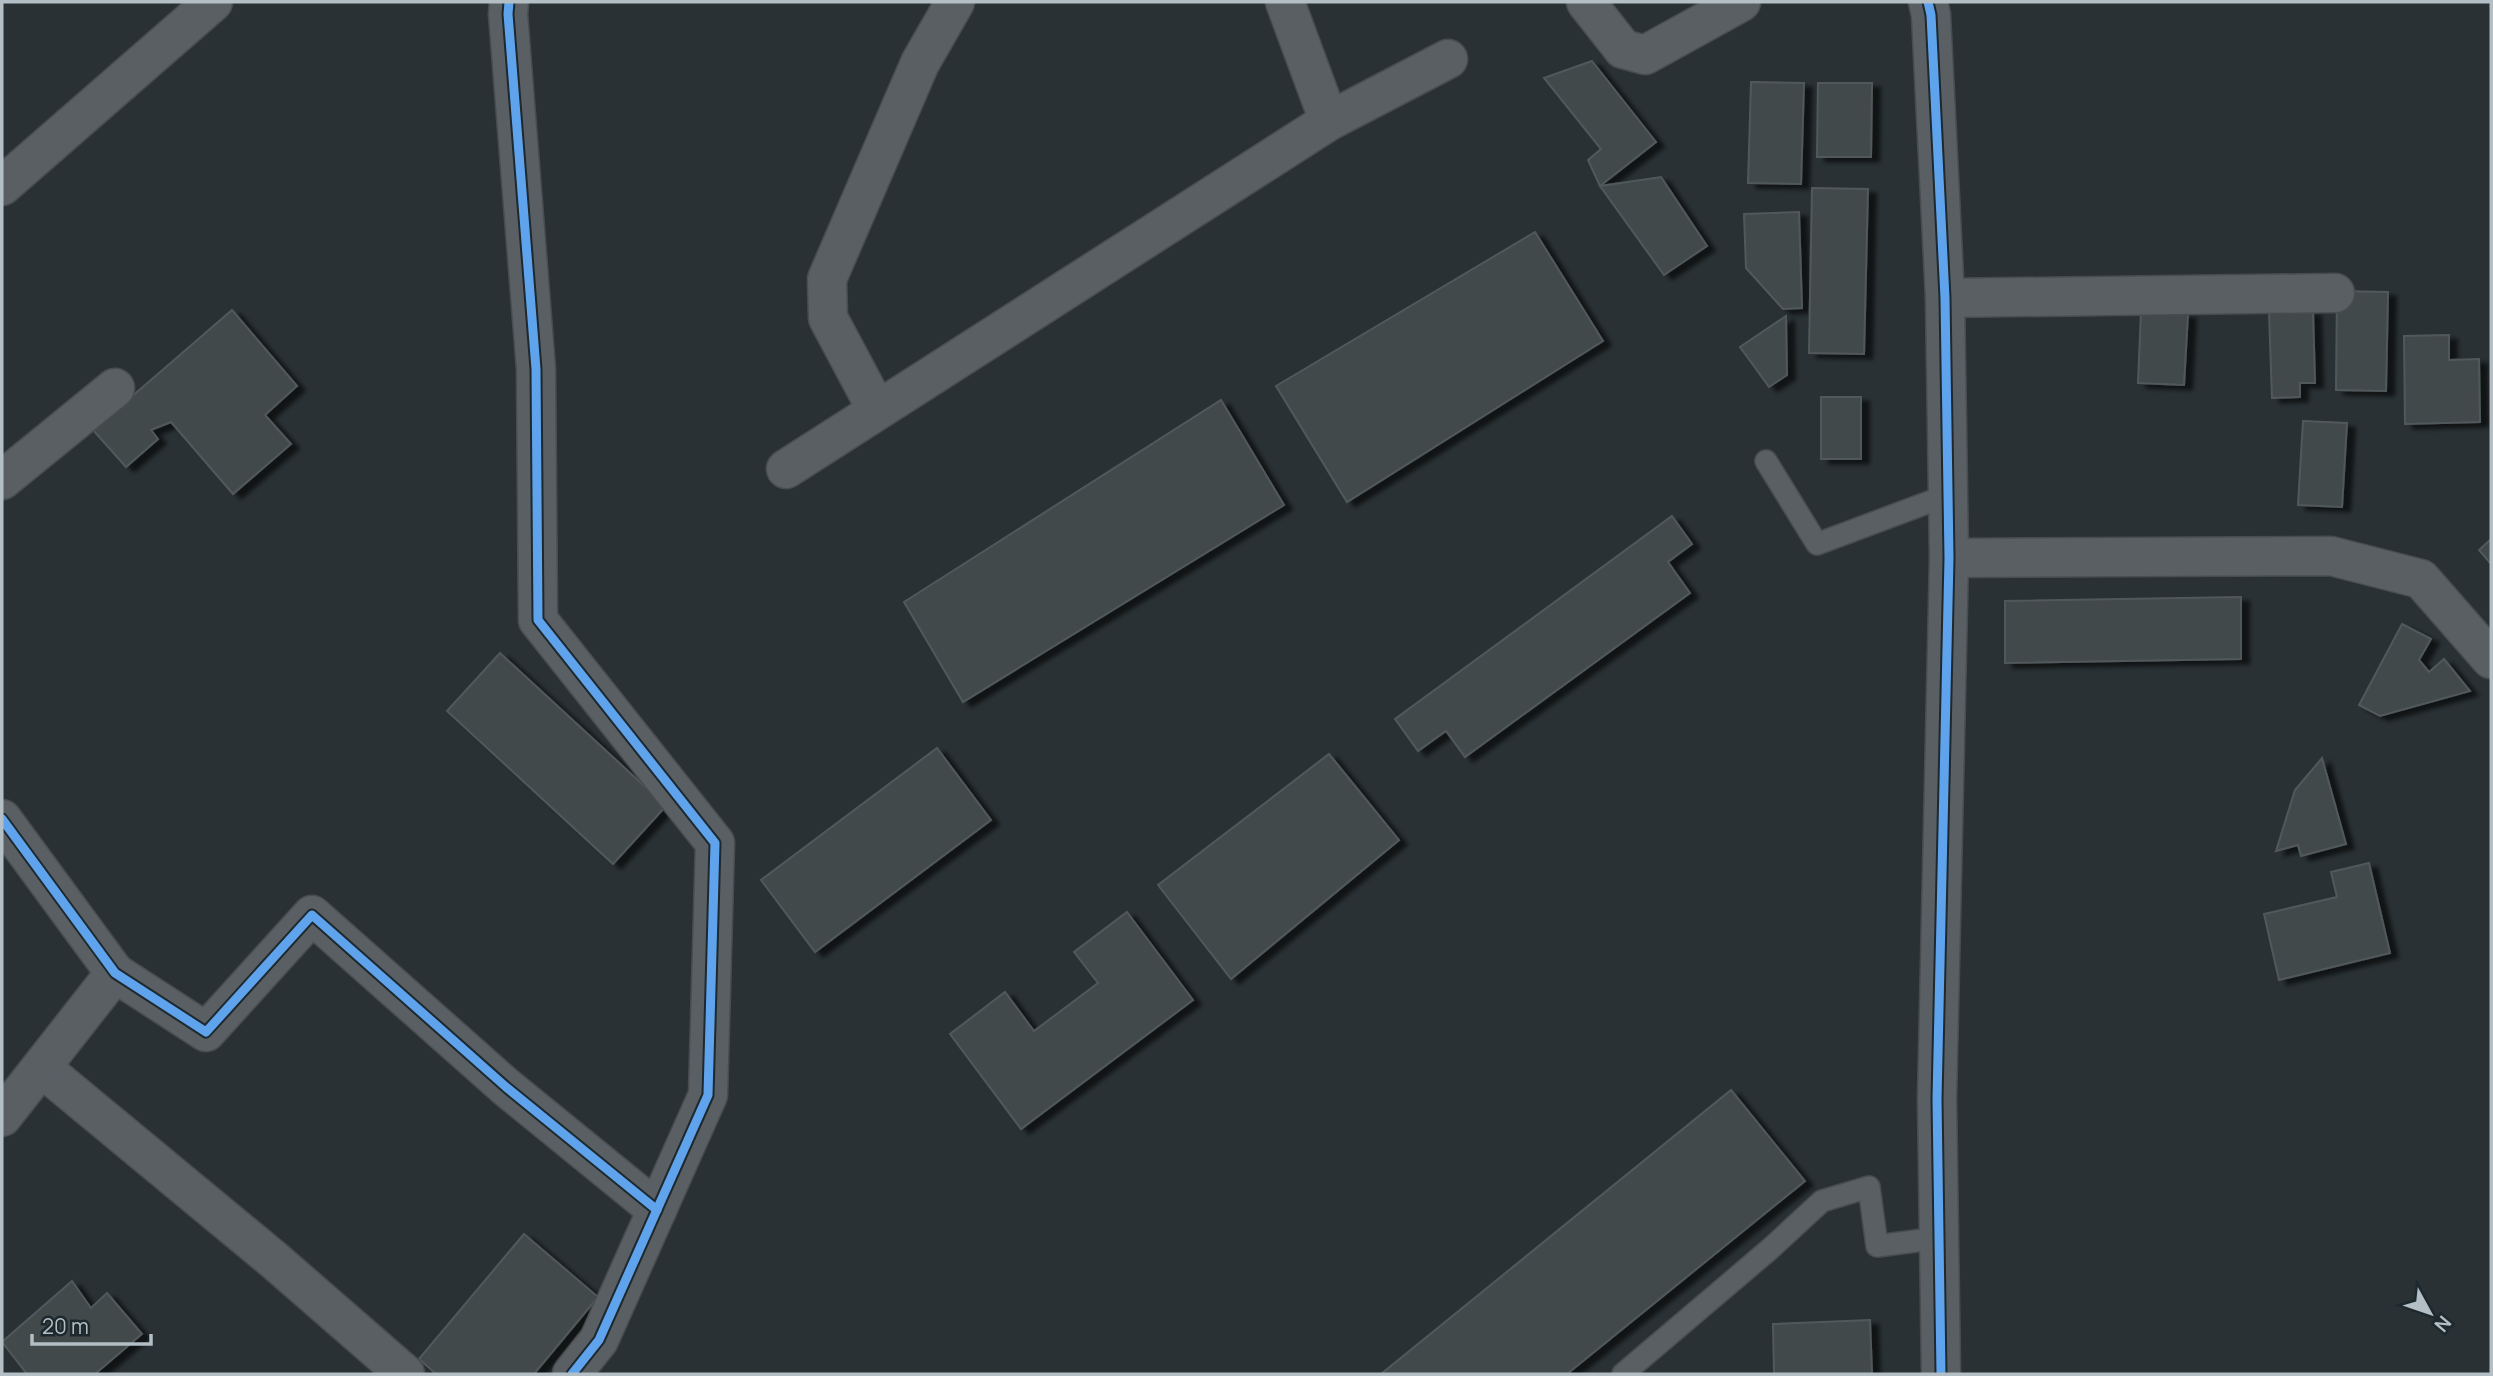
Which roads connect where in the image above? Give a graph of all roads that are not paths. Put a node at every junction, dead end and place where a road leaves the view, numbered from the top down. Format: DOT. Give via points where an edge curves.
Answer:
graph roads {
  1 [pos="213,2"];
  2 [pos="509,2"];
  3 [pos="955,2"];
  4 [pos="1285,2"];
  5 [pos="1586,2"];
  6 [pos="1741,2"];
  7 [pos="1928,2"];
  8 [pos="1448,59"];
  9 [pos="1329,121"];
  10 [pos="2,186"];
  11 [pos="2335,293"];
  12 [pos="1945,298"];
  13 [pos="115,388"];
  14 [pos="877,410"];
  15 [pos="1766,461"];
  16 [pos="786,468"];
  17 [pos="2,480"];
  18 [pos="1948,495"];
  19 [pos="1949,558"];
  20 [pos="2491,659"];
  21 [pos="2,820"];
  22 [pos="116,973"];
  23 [pos="42,1068"];
  24 [pos="2,1117"];
  25 [pos="657,1210"];
  26 [pos="1939,1238"];
  27 [pos="405,1374"];
  28 [pos="572,1374"];
  29 [pos="1623,1374"];
  30 [pos="1941,1374"];
  1 -- 10 [label="street"];
  2 -- 25 [label="street" via="536,369 538,620 715,843 708,1095"];
  3 -- 14 [label="street" via="920,63 827,279 828,318"];
  4 -- 9 [label="street"];
  5 -- 6 [label="street" via="1623,50 1645,55"];
  7 -- 12 [label="street"];
  8 -- 9 [label="street"];
  9 -- 14 [label="street"];
  11 -- 12 [label="street"];
  12 -- 18 [label="street"];
  13 -- 17 [label="street"];
  14 -- 16 [label="street"];
  15 -- 18 [label="lane" via="1817,544"];
  18 -- 19 [label="street"];
  19 -- 20 [label="street" via="2331,556 2421,579"];
  19 -- 26 [label="street"];
  21 -- 22 [label="street"];
  22 -- 23 [label="street"];
  22 -- 25 [label="street" via="206,1032 312,915 506,1087"];
  23 -- 24 [label="street"];
  23 -- 27 [label="street"];
  25 -- 28 [label="street" via="599,1339"];
  26 -- 29 [label="lane" via="1877,1246 1868,1187 1822,1201"];
  26 -- 30 [label="street"];
}
